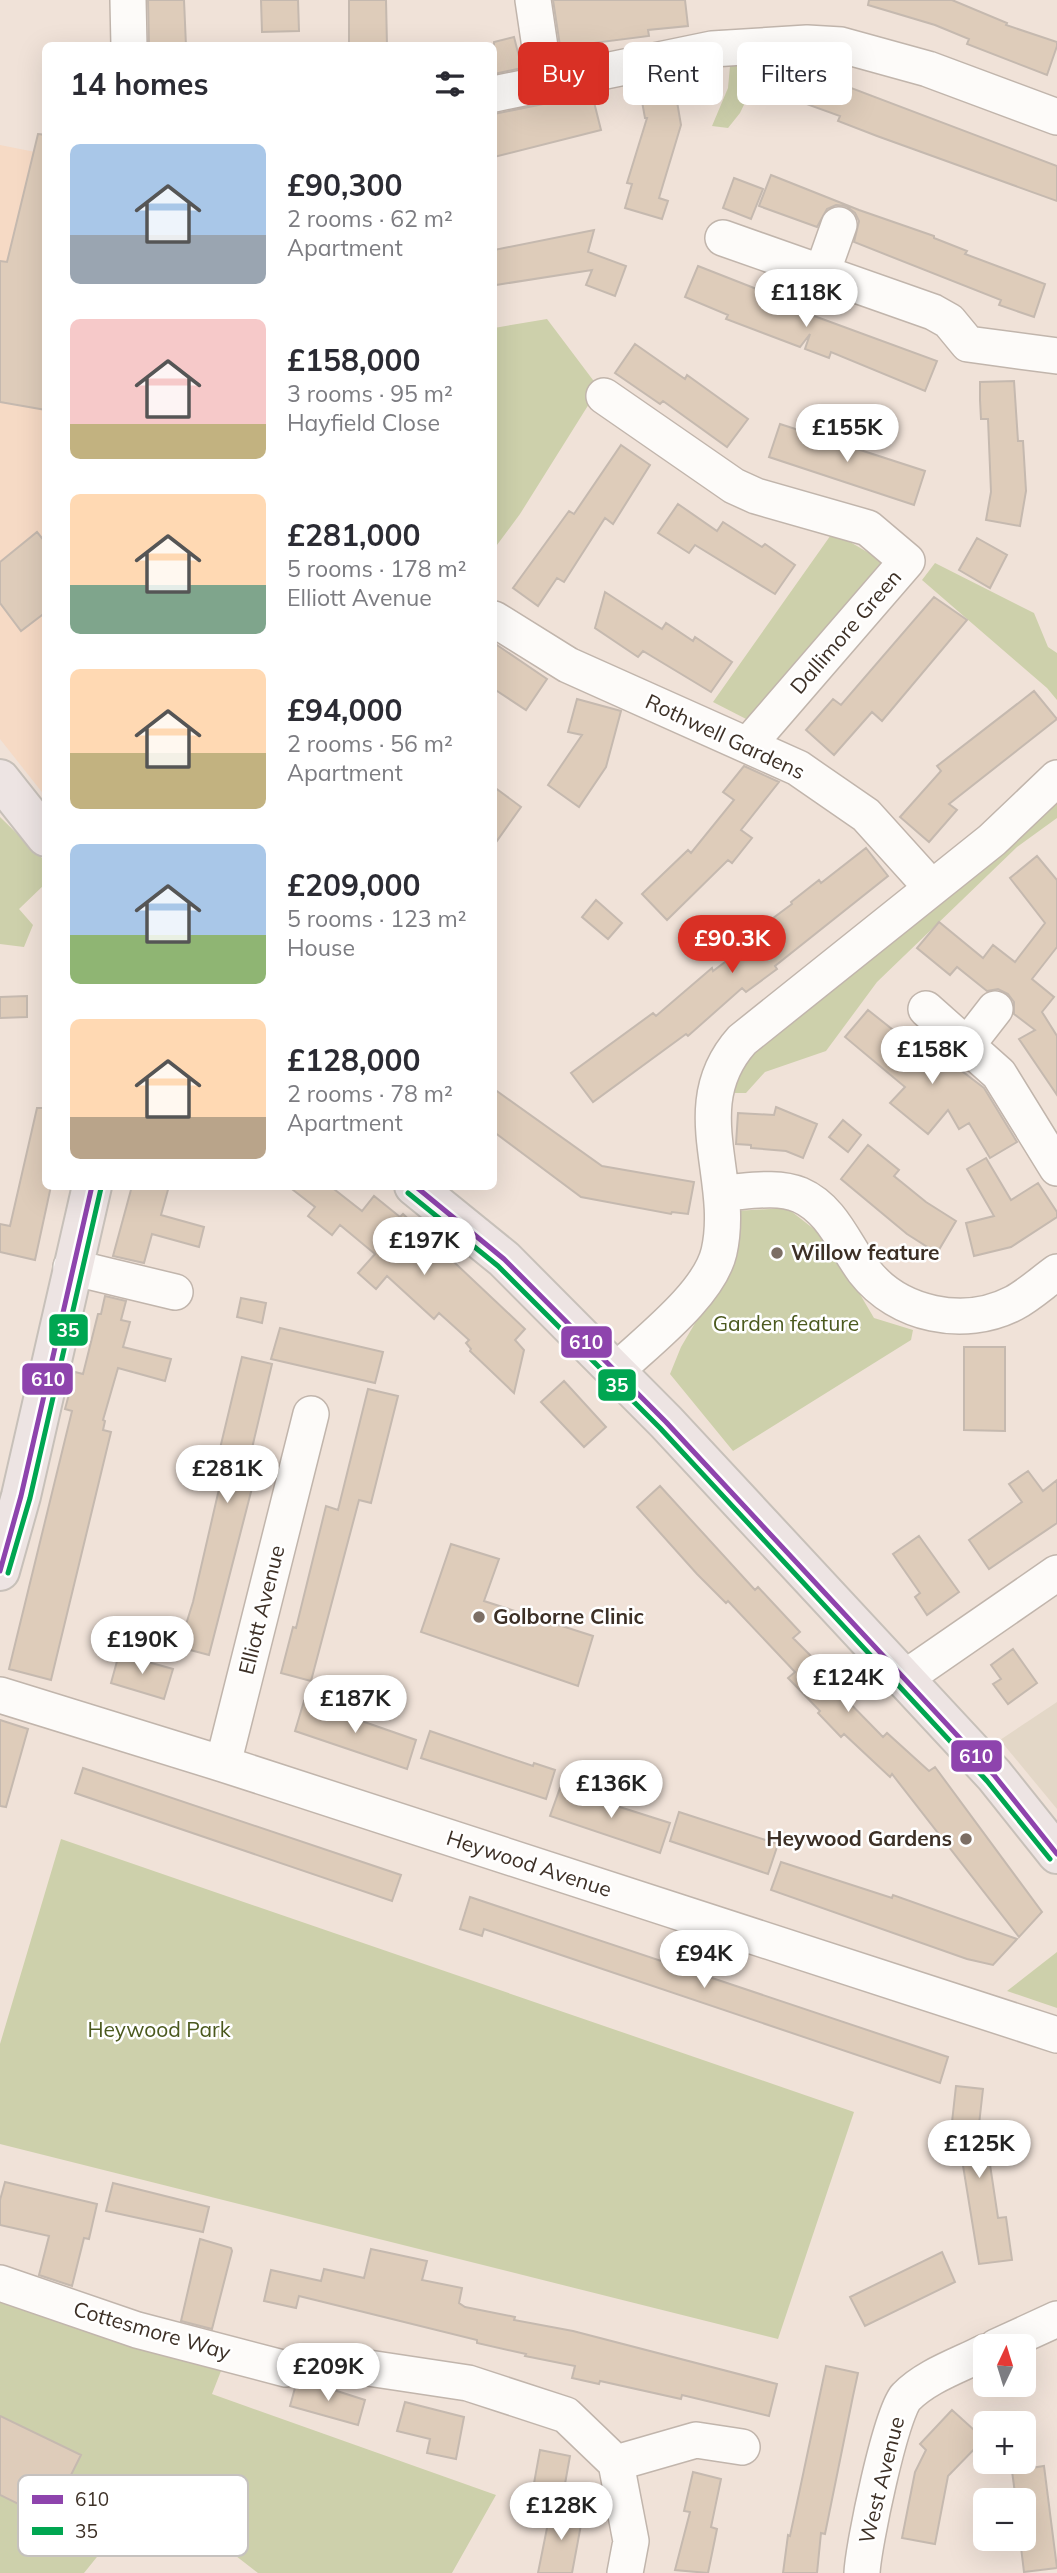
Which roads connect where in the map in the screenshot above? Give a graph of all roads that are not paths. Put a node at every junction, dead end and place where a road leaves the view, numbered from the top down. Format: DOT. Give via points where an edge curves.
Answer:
graph roads {
  1 [pos="128,0"];
  2 [pos="533,0"];
  3 [pos="129,42"];
  4 [pos="539,42"];
  5 [pos="609,69"];
  6 [pos="518,88"];
  7 [pos="497,93"];
  8 [pos="1057,117"];
  9 [pos="839,225"];
  10 [pos="723,238"];
  11 [pos="822,273"];
  12 [pos="1057,356"];
  13 [pos="604,396"];
  14 [pos="497,621"];
  15 [pos="748,745"];
  16 [pos="1057,778"];
  17 [pos="0,779"];
  18 [pos="42,831"];
  19 [pos="932,888"];
  20 [pos="926,1009"];
  21 [pos="995,1009"];
  22 [pos="967,1045"];
  23 [pos="1057,1168"];
  24 [pos="91,1190"];
  25 [pos="419,1190"];
  26 [pos="721,1192"];
  27 [pos="71,1267"];
  28 [pos="1057,1272"];
  29 [pos="175,1295"];
  30 [pos="615,1372"];
  31 [pos="312,1414"];
  32 [pos="10,1494"];
  33 [pos="0,1571"];
  34 [pos="1057,1573"];
  35 [pos="905,1678"];
  36 [pos="0,1695"];
  37 [pos="223,1764"];
  38 [pos="1057,1854"];
  39 [pos="1057,2035"];
  40 [pos="0,2283"];
  41 [pos="1057,2319"];
  42 [pos="1024,2334"];
  43 [pos="973,2358"];
  44 [pos="742,2447"];
  45 [pos="616,2463"];
  46 [pos="625,2573"];
  47 [pos="862,2573"];
  1 -- 3 [label="street"];
  2 -- 4 [label="street"];
  5 -- 8 [label="street" via="712,49 841,45 928,69"];
  6 -- 7 [label="street"];
  9 -- 11 [label="street"];
  10 -- 11 [label="street"];
  11 -- 12 [label="street" via="933,312 949,321 968,344"];
  13 -- 15 [label="street, Dallimore Green" via="734,486 868,528 907,561"];
  14 -- 15 [label="street, Rothwell Gardens" via="568,665"];
  15 -- 19 [label="street, Rothwell Gardens" via="798,768 866,815"];
  16 -- 19 [label="street"];
  17 -- 18 [label="main road"];
  19 -- 26 [label="street" via="730,1053 713,1101"];
  20 -- 22 [label="street"];
  21 -- 22 [label="street"];
  22 -- 23 [label="street" via="1010,1089"];
  24 -- 27 [label="main road"];
  25 -- 30 [label="main road" via="504,1259"];
  26 -- 28 [label="street" via="782,1190 801,1195 828,1216 876,1284 894,1298 929,1313 963,1315 1013,1303"];
  26 -- 30 [label="street" via="719,1253 704,1282"];
  27 -- 29 [label="street"];
  27 -- 32 [label="main road"];
  30 -- 35 [label="main road"];
  31 -- 37 [label="street, Elliott Avenue"];
  32 -- 33 [label="main road"];
  34 -- 35 [label="street"];
  35 -- 38 [label="main road" via="994,1774"];
  36 -- 37 [label="street, Heywood Avenue"];
  37 -- 39 [label="street, Heywood Avenue"];
  40 -- 45 [label="street, Cottesmore Way" via="138,2330 286,2369 335,2362 468,2383 566,2415"];
  41 -- 42 [label="street"];
  43 -- 47 [label="street, West Avenue" via="903,2399"];
  44 -- 45 [label="street" via="696,2440"];
  45 -- 46 [label="street" via="631,2541"];
}
